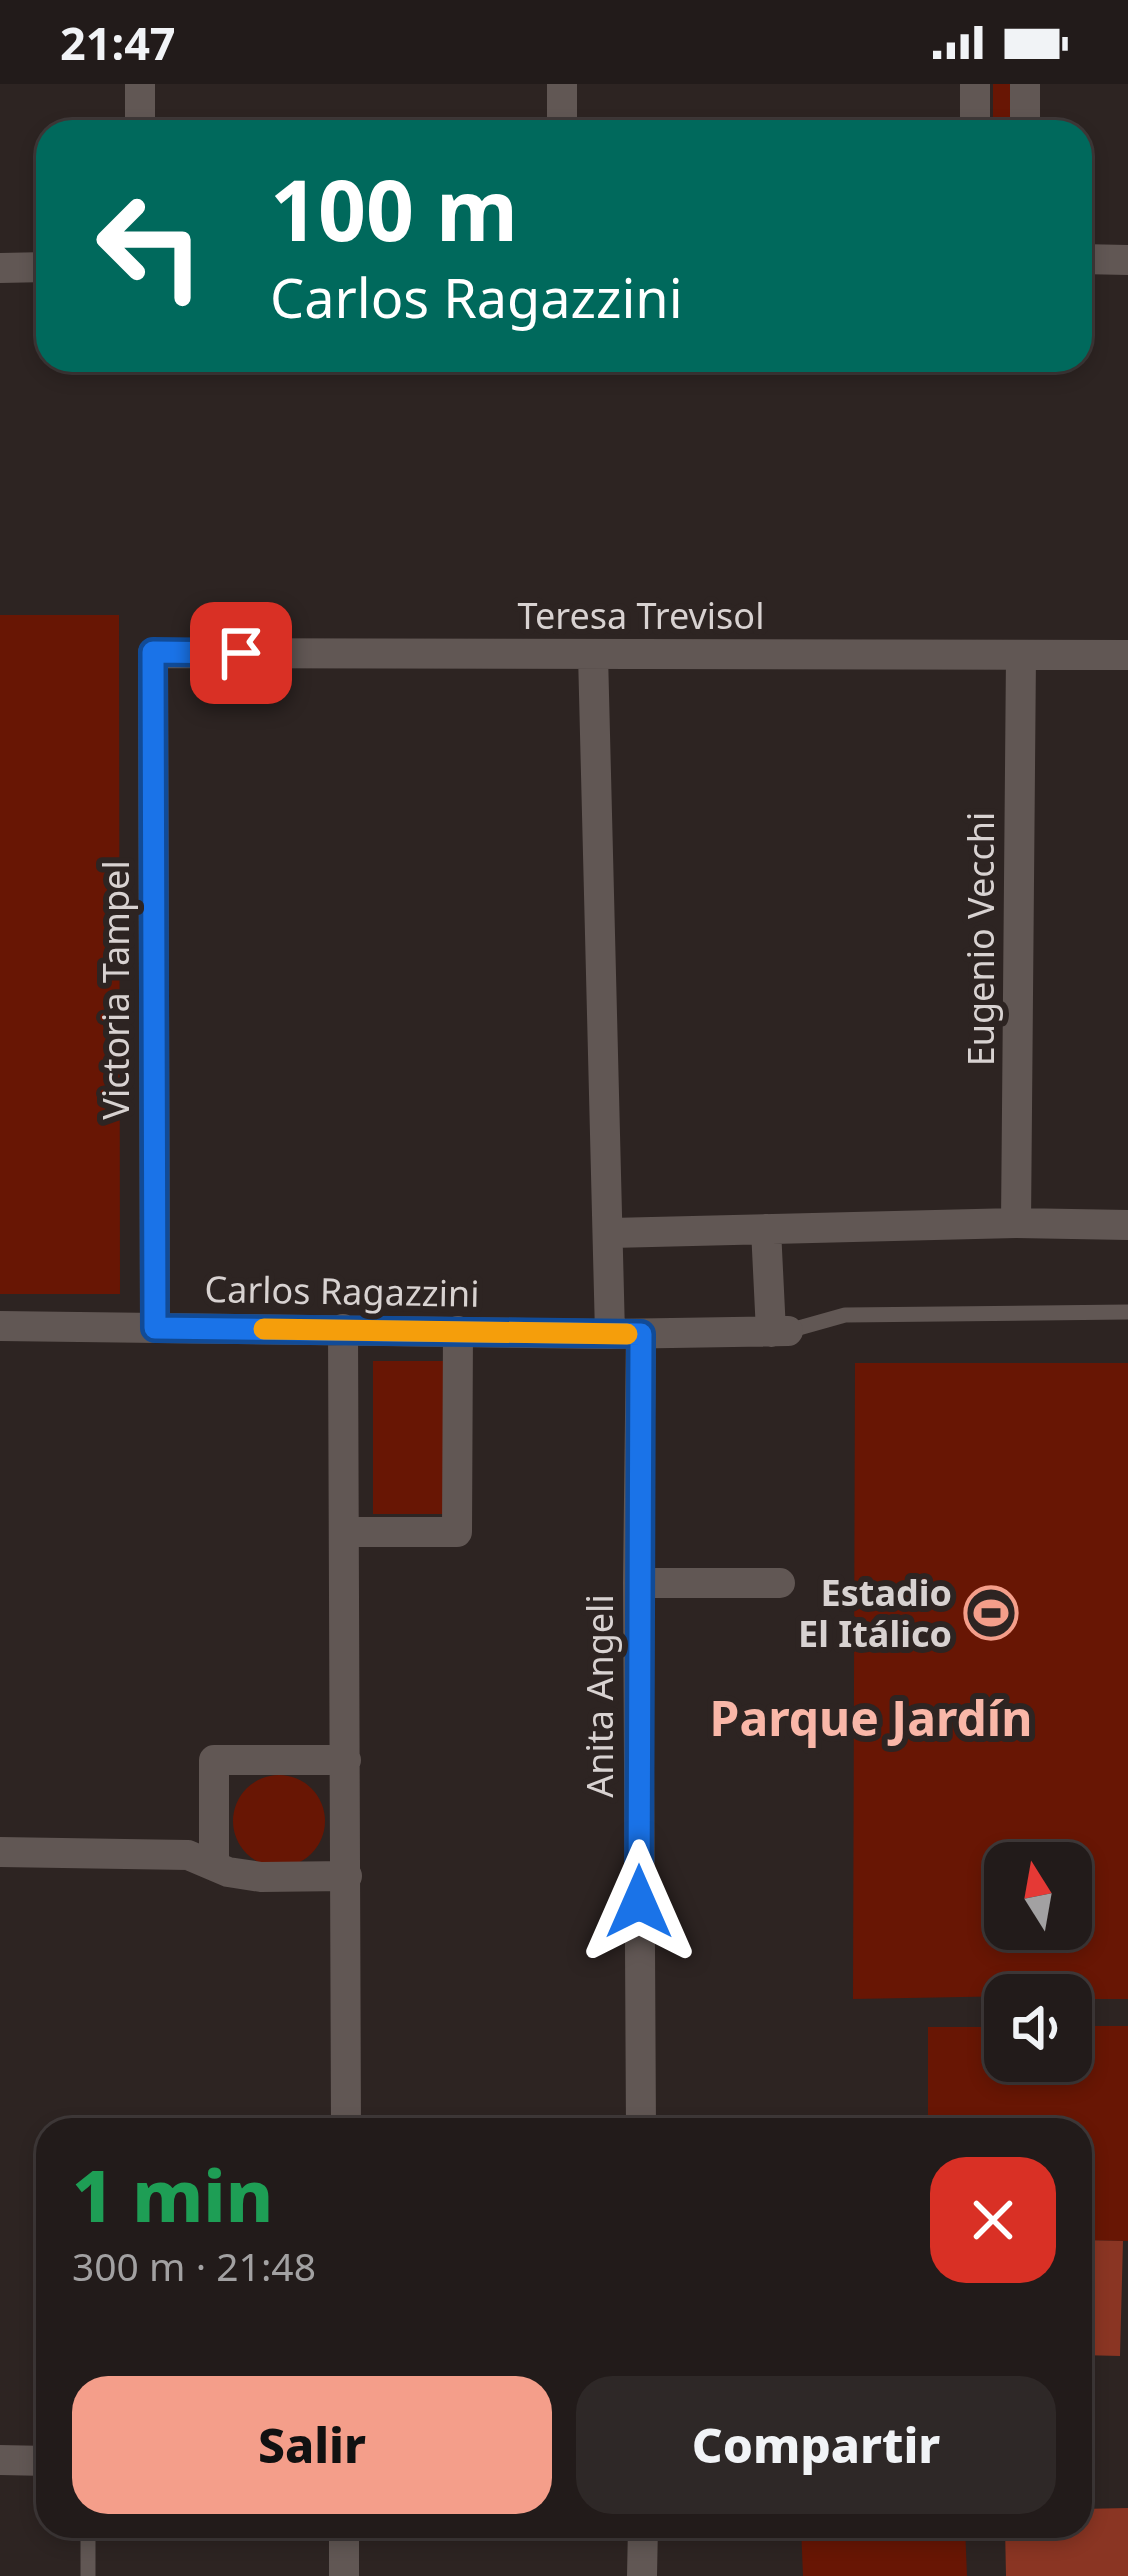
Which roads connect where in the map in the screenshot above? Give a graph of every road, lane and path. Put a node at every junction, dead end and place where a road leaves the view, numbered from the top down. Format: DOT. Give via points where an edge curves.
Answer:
graph roads {
  1 [pos="140,84"];
  2 [pos="562,84"];
  3 [pos="975,84"];
  4 [pos="1025,84"];
  5 [pos="140,120"];
  6 [pos="562,120"];
  7 [pos="975,120"];
  8 [pos="1025,120"];
  9 [pos="1092,259"];
  10 [pos="1128,260"];
  11 [pos="36,267"];
  12 [pos="0,268"];
  13 [pos="153,652"];
  14 [pos="593,654"];
  15 [pos="1021,655"];
  16 [pos="1128,655"];
  17 [pos="1016,1223"];
  18 [pos="1128,1225"];
  19 [pos="766,1229"];
  20 [pos="610,1233"];
  21 [pos="1128,1312"];
  22 [pos="0,1326"];
  23 [pos="155,1328"];
  24 [pos="343,1329"];
  25 [pos="458,1331"];
  26 [pos="779,1332"];
  27 [pos="626,1334"];
  28 [pos="344,1532"];
  29 [pos="638,1583"];
  30 [pos="780,1583"];
  31 [pos="346,1760"];
  32 [pos="0,1852"];
  33 [pos="214,1866"];
  34 [pos="346,1876"];
  35 [pos="346,2118"];
  36 [pos="640,2118"];
  37 [pos="0,2460"];
  38 [pos="36,2461"];
  39 [pos="88,2538"];
  40 [pos="344,2538"];
  41 [pos="643,2538"];
  42 [pos="88,2576"];
  43 [pos="344,2576"];
  44 [pos="642,2576"];
  1 -- 5 [label="street"];
  2 -- 6 [label="street"];
  3 -- 7 [label="street"];
  4 -- 8 [label="street"];
  9 -- 10 [label="street"];
  11 -- 12 [label="street"];
  13 -- 14 [label="street, Teresa Trevisol"];
  13 -- 23 [label="street, Victoria Tampel"];
  14 -- 15 [label="street, Teresa Trevisol"];
  14 -- 20 [label="street, Anita Angeli"];
  15 -- 16 [label="street, Teresa Trevisol"];
  15 -- 17 [label="street, Eugenio Vecchi"];
  17 -- 18 [label="street"];
  17 -- 19 [label="street"];
  19 -- 20 [label="street"];
  19 -- 26 [label="street"];
  20 -- 27 [label="street, Anita Angeli"];
  21 -- 26 [label="lane" via="845,1316"];
  22 -- 23 [label="street, Carlos Ragazzini"];
  23 -- 24 [label="street, Carlos Ragazzini"];
  24 -- 25 [label="street, Carlos Ragazzini"];
  24 -- 28 [label="street"];
  25 -- 27 [label="street, Carlos Ragazzini"];
  25 -- 28 [label="street" via="457,1532"];
  26 -- 27 [label="street, Carlos Ragazzini"];
  27 -- 29 [label="street, Anita Angeli"];
  28 -- 31 [label="street"];
  29 -- 30 [label="street"];
  29 -- 36 [label="street, Anita Angeli"];
  31 -- 33 [label="street" via="214,1760"];
  31 -- 34 [label="street"];
  32 -- 33 [label="street" via="188,1855"];
  33 -- 34 [label="street" via="261,1877"];
  34 -- 35 [label="street"];
  37 -- 38 [label="street"];
  39 -- 42 [label="lane"];
  40 -- 43 [label="street"];
  41 -- 44 [label="street"];
}
